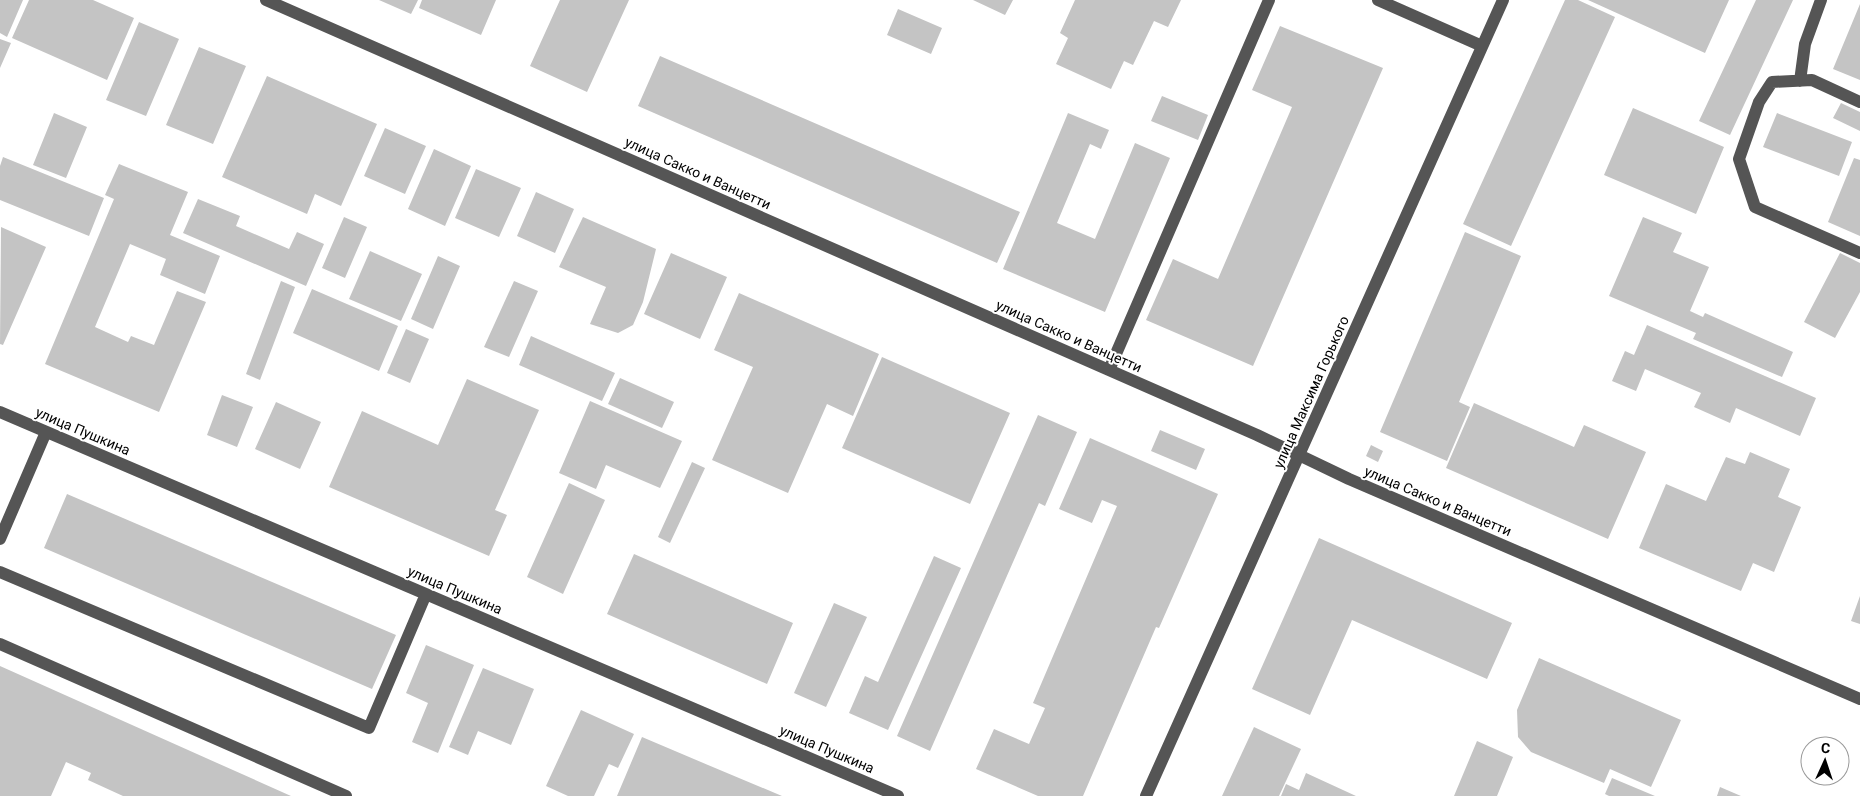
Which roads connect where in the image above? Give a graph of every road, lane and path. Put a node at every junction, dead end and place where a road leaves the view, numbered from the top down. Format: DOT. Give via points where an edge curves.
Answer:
graph roads {
  1 [pos="266,0"];
  2 [pos="1269,0"];
  3 [pos="1378,0"];
  4 [pos="1503,0"];
  5 [pos="1822,0"];
  6 [pos="1482,46"];
  7 [pos="1800,81"];
  8 [pos="1860,102"];
  9 [pos="1860,253"];
  10 [pos="1109,370"];
  11 [pos="0,412"];
  12 [pos="46,432"];
  13 [pos="1299,455"];
  14 [pos="0,539"];
  15 [pos="0,572"];
  16 [pos="426,594"];
  17 [pos="0,644"];
  18 [pos="1860,699"];
  19 [pos="883,793"];
  20 [pos="346,796"];
  21 [pos="898,796"];
  22 [pos="1146,796"];
  1 -- 10 [label="street, улица Сакко и Ванцетти"];
  2 -- 10 [label="street"];
  3 -- 6 [label="street"];
  4 -- 6 [label="street, улица Максима Горького"];
  5 -- 7 [label="street" via="1806,44"];
  6 -- 13 [label="street, улица Максима Горького"];
  7 -- 8 [label="street" via="1812,80"];
  7 -- 9 [label="street" via="1772,82 1759,102 1738,159 1755,207"];
  10 -- 13 [label="street, улица Сакко и Ванцетти"];
  11 -- 12 [label="street, улица Пушкина"];
  12 -- 14 [label="street"];
  12 -- 16 [label="street, улица Пушкина"];
  13 -- 18 [label="street, улица Сакко и Ванцетти"];
  13 -- 22 [label="street, улица Максима Горького"];
  15 -- 16 [label="street" via="369,728"];
  16 -- 19 [label="street, улица Пушкина"];
  17 -- 20 [label="street"];
  19 -- 21 [label="street, улица Пушкина"];
}
